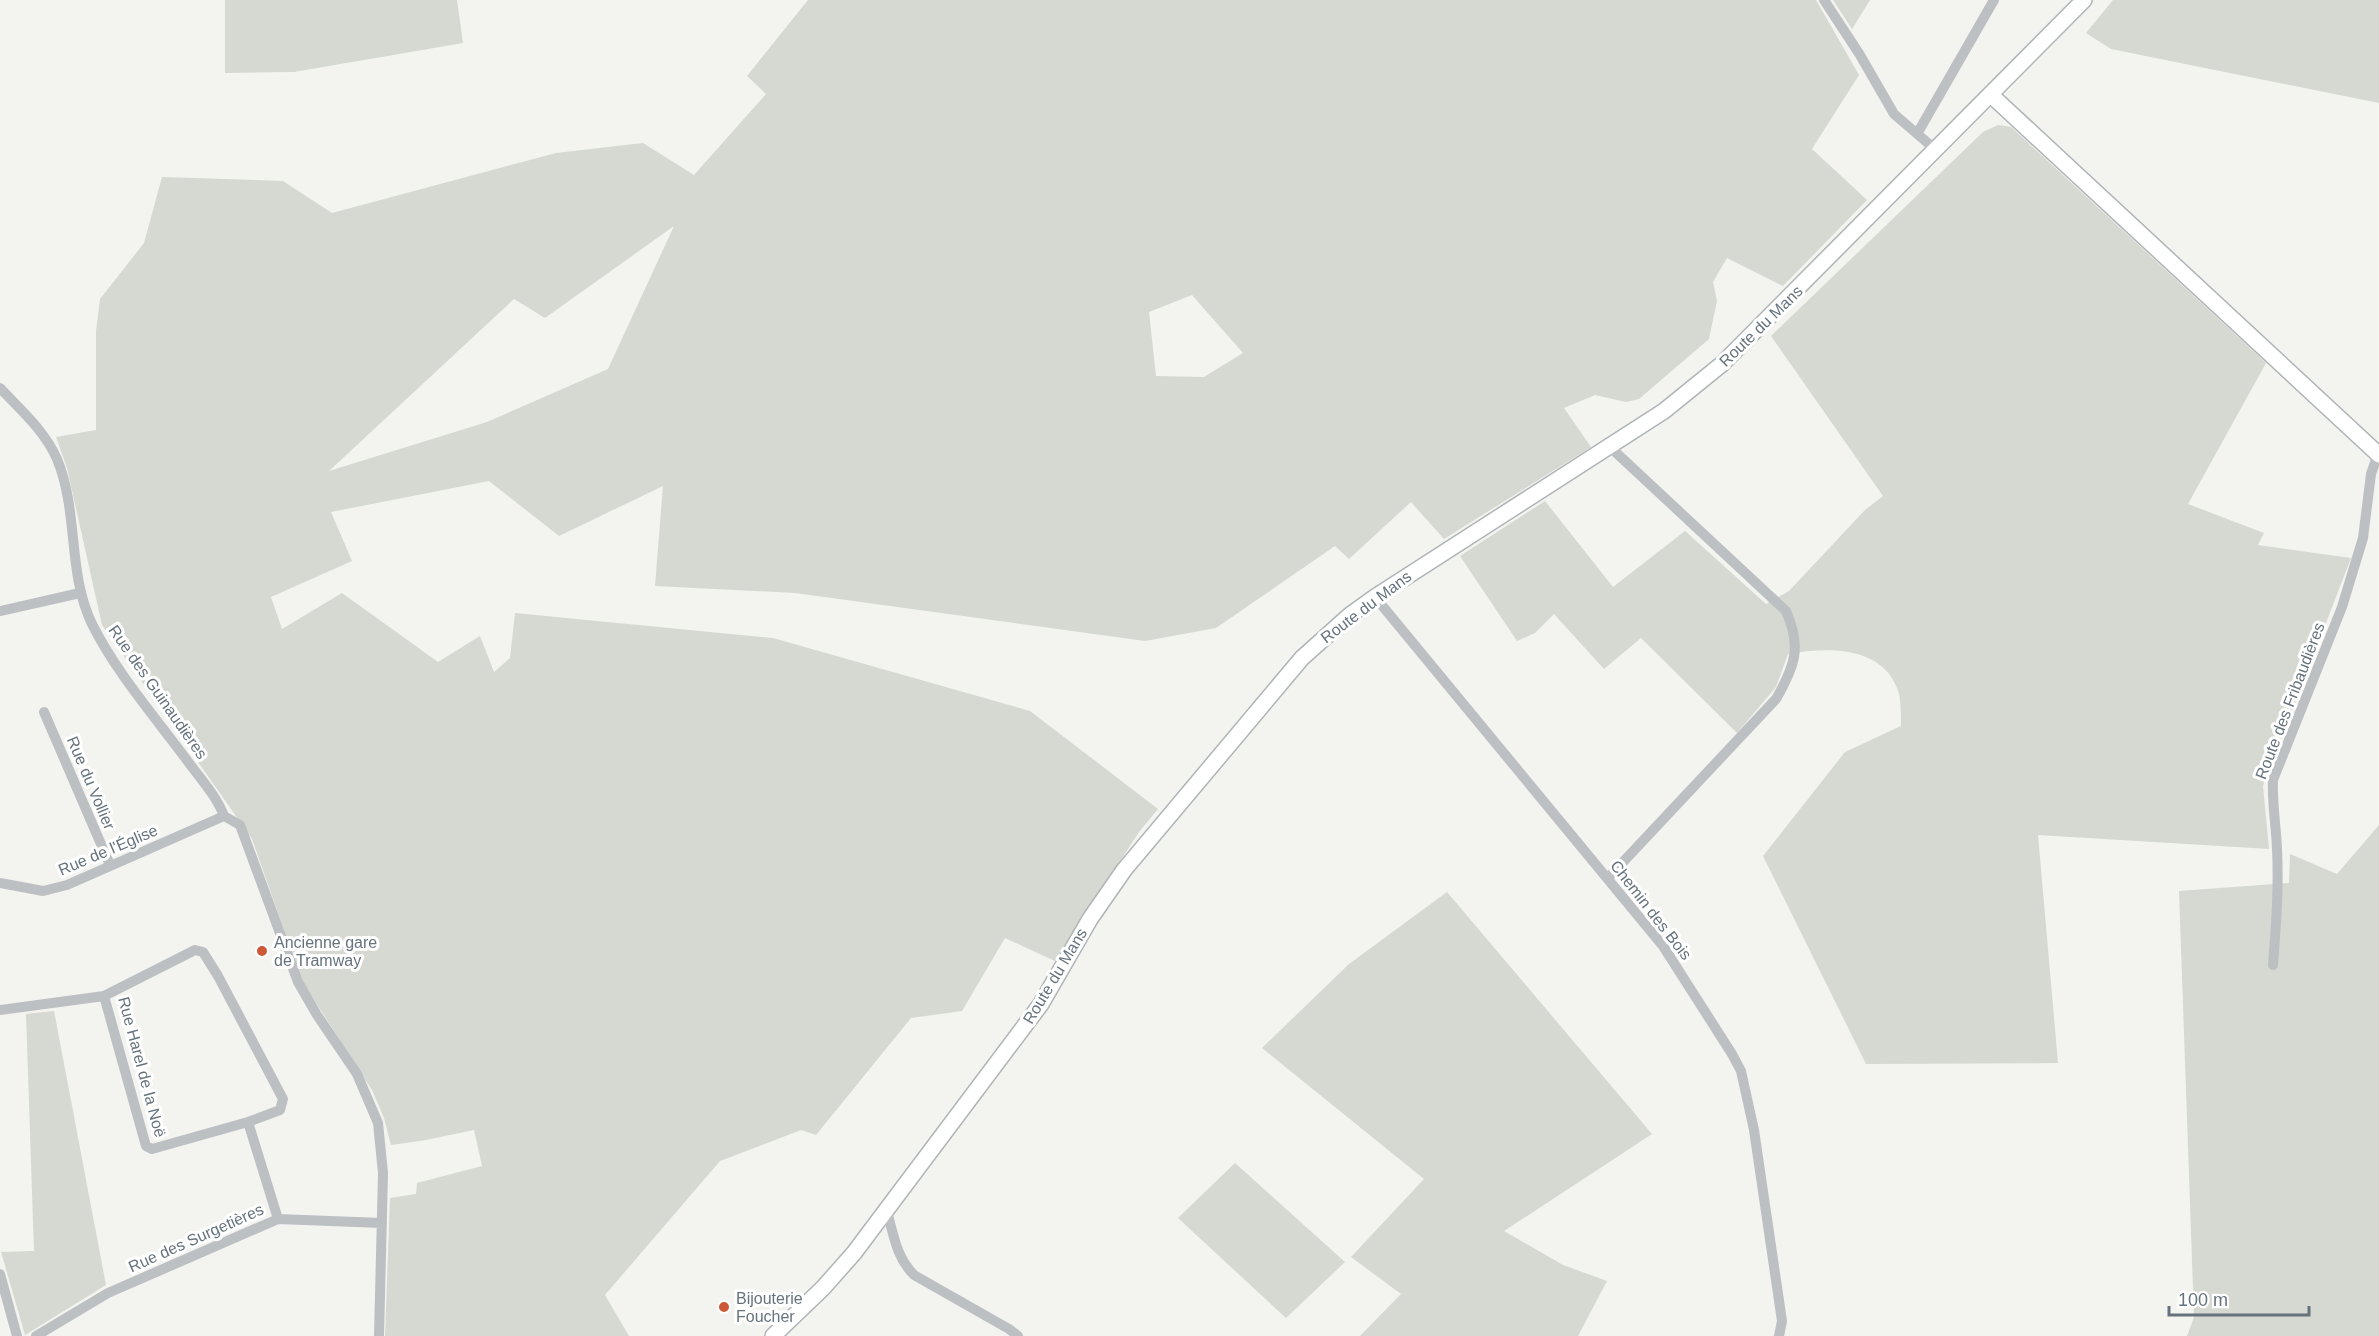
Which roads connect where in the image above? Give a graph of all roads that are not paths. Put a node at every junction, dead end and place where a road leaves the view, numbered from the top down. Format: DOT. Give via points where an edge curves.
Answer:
graph roads {
  1 [pos="1824,0"];
  2 [pos="1994,0"];
  3 [pos="2084,0"];
  4 [pos="1991,94"];
  5 [pos="1917,134"];
  6 [pos="1936,150"];
  7 [pos="0,388"];
  8 [pos="1610,447"];
  9 [pos="2378,454"];
  10 [pos="80,593"];
  11 [pos="1375,597"];
  12 [pos="0,611"];
  13 [pos="44,712"];
  14 [pos="224,816"];
  15 [pos="110,866"];
  16 [pos="1608,878"];
  17 [pos="0,883"];
  18 [pos="2273,965"];
  19 [pos="104,996"];
  20 [pos="0,1010"];
  21 [pos="248,1122"];
  22 [pos="885,1212"];
  23 [pos="278,1219"];
  24 [pos="382,1223"];
  25 [pos="0,1274"];
  26 [pos="17,1336"];
  27 [pos="36,1336"];
  28 [pos="379,1336"];
  29 [pos="773,1336"];
  30 [pos="1018,1336"];
  31 [pos="1779,1336"];
  1 -- 5 [label="street" via="1894,114"];
  2 -- 5 [label="street"];
  3 -- 4 [label="street, Route du Mans"];
  4 -- 6 [label="street, Route du Mans"];
  4 -- 9 [label="street"];
  5 -- 6 [label="street"];
  6 -- 8 [label="street, Route du Mans" via="1722,364 1664,411"];
  7 -- 10 [label="street, Rue des Guinaudières" via="37,428 57,459 68,493"];
  8 -- 11 [label="street, Route du Mans"];
  8 -- 16 [label="street" via="1786,610 1794,629 1796,653 1790,675 1776,699"];
  9 -- 18 [label="street, Route des Fribaudières" via="2371,474 2363,538 2342,607 2273,780 2278,886"];
  10 -- 12 [label="street"];
  10 -- 14 [label="street, Rue des Guinaudières" via="108,652"];
  11 -- 16 [label="street, Chemin des Bois"];
  11 -- 22 [label="street, Route du Mans" via="1296,664 1124,870 1090,919 1041,1004"];
  13 -- 15 [label="street, Rue du Vollier"];
  14 -- 15 [label="street, Rue de l'Église"];
  14 -- 24 [label="street, Rue des Guinaudières" via="240,825 298,982 357,1074 373,1107 383,1153"];
  15 -- 17 [label="street, Rue de l'Église" via="43,891"];
  16 -- 31 [label="street, Chemin des Bois" via="1663,946 1742,1071 1782,1321"];
  19 -- 20 [label="street"];
  19 -- 21 [label="street, Rue Harel de la Noë" via="146,1146 152,1149"];
  19 -- 21 [label="street, Rue Harel de la Noë" via="195,950 202,952 283,1099 280,1110"];
  21 -- 23 [label="street"];
  22 -- 29 [label="street, Route du Mans" via="831,1279"];
  22 -- 30 [label="street" via="906,1268"];
  23 -- 24 [label="street, Rue des Surgetières"];
  23 -- 27 [label="street, Rue des Surgetières" via="108,1293"];
  24 -- 28 [label="street, Rue des Guinaudières"];
  25 -- 26 [label="street"];
}
